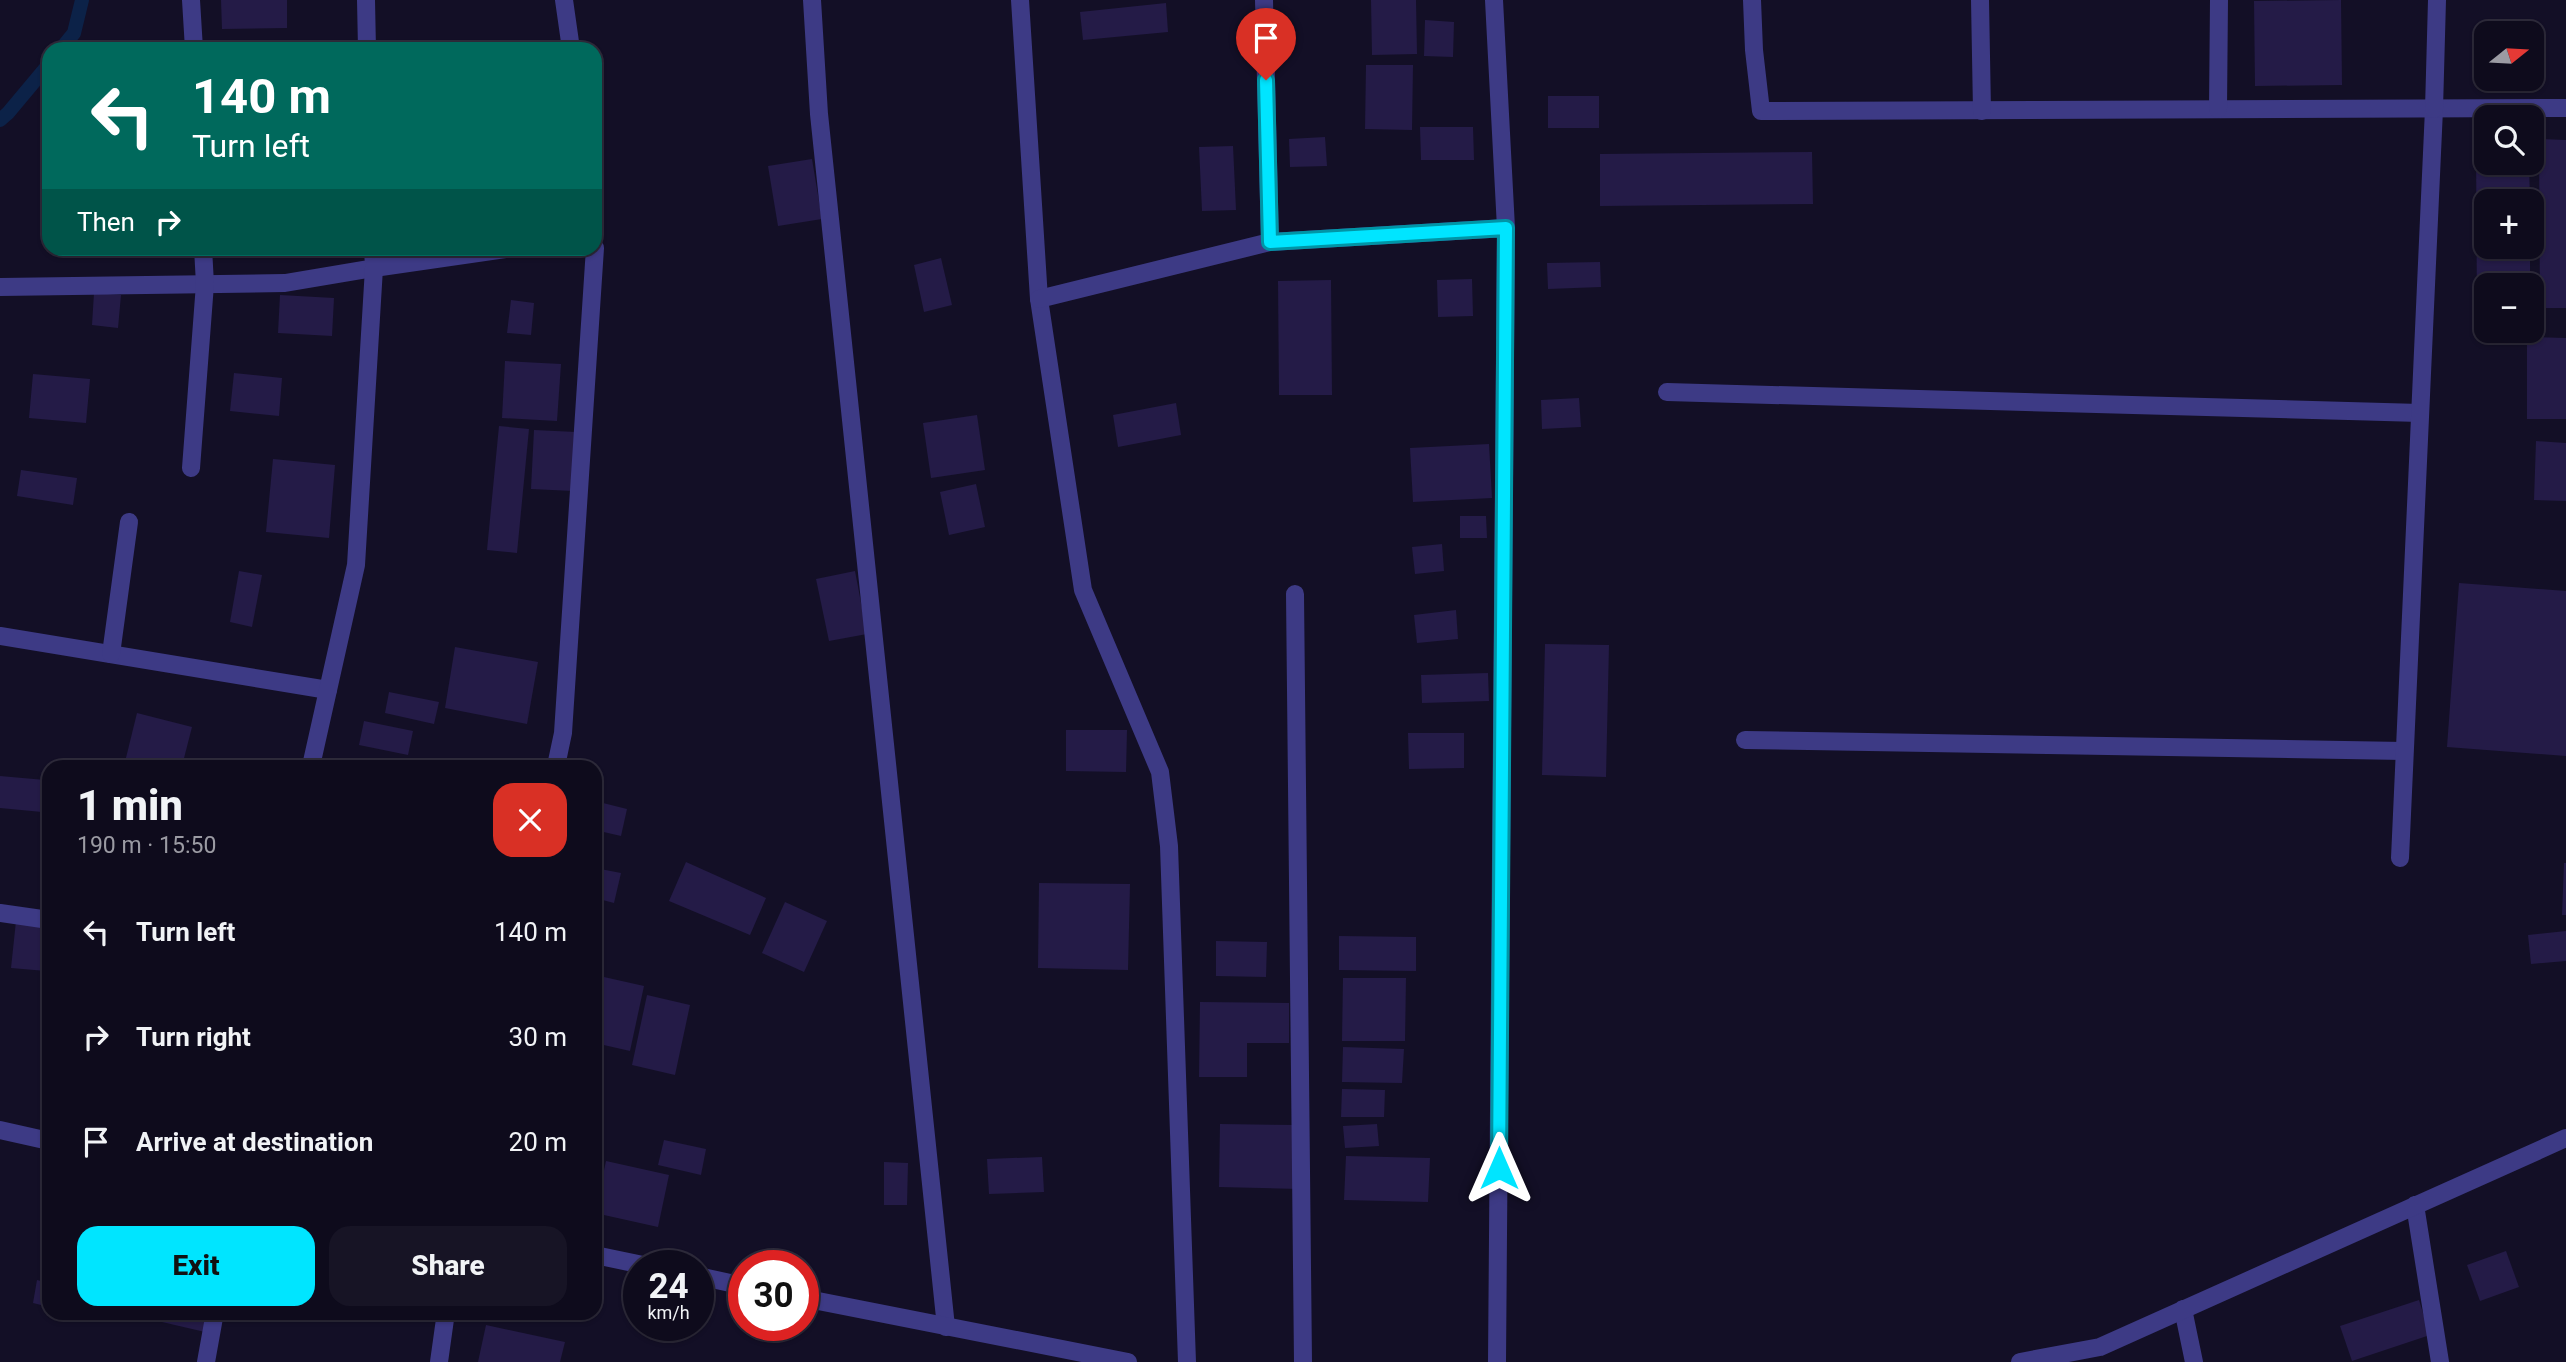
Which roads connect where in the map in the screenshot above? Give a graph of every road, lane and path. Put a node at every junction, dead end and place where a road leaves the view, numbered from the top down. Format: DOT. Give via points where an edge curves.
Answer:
graph roads {
  1 [pos="191,0"];
  2 [pos="366,0"];
  3 [pos="564,0"];
  4 [pos="812,0"];
  5 [pos="1020,0"];
  6 [pos="1264,0"];
  7 [pos="1493,0"];
  8 [pos="1752,0"];
  9 [pos="1980,0"];
  10 [pos="2219,0"];
  11 [pos="2437,0"];
  12 [pos="194,42"];
  13 [pos="367,42"];
  14 [pos="570,42"];
  15 [pos="2566,108"];
  16 [pos="2218,109"];
  17 [pos="2434,109"];
  18 [pos="1982,111"];
  19 [pos="1506,228"];
  20 [pos="1270,242"];
  21 [pos="204,256"];
  22 [pos="373,256"];
  23 [pos="457,256"];
  24 [pos="594,256"];
  25 [pos="374,268"];
  26 [pos="205,284"];
  27 [pos="0,287"];
  28 [pos="1039,299"];
  29 [pos="1667,392"];
  30 [pos="2420,413"];
  31 [pos="191,468"];
  32 [pos="129,522"];
  33 [pos="1295,594"];
  34 [pos="0,635"];
  35 [pos="111,654"];
  36 [pos="328,690"];
  37 [pos="1745,740"];
  38 [pos="2404,751"];
  39 [pos="312,760"];
  40 [pos="557,760"];
  41 [pos="2400,858"];
  42 [pos="0,913"];
  43 [pos="42,919"];
  44 [pos="0,1130"];
  45 [pos="2566,1138"];
  46 [pos="42,1139"];
  47 [pos="2415,1205"];
  48 [pos="602,1256"];
  49 [pos="623,1261"];
  50 [pos="819,1301"];
  51 [pos="2183,1309"];
  52 [pos="214,1320"];
  53 [pos="445,1320"];
  54 [pos="946,1327"];
  55 [pos="206,1362"];
  56 [pos="439,1362"];
  57 [pos="1128,1362"];
  58 [pos="1187,1362"];
  59 [pos="1303,1362"];
  60 [pos="1497,1362"];
  61 [pos="2020,1362"];
  62 [pos="2194,1362"];
  63 [pos="2440,1362"];
  1 -- 12 [label="street"];
  2 -- 13 [label="street"];
  3 -- 14 [label="street"];
  4 -- 54 [label="street" via="819,114"];
  5 -- 28 [label="street"];
  6 -- 20 [label="street"];
  7 -- 19 [label="street"];
  8 -- 18 [label="street" via="1761,111"];
  9 -- 18 [label="street"];
  10 -- 16 [label="street"];
  11 -- 17 [label="street"];
  15 -- 17 [label="street"];
  16 -- 17 [label="street"];
  16 -- 18 [label="street"];
  17 -- 30 [label="street"];
  19 -- 20 [label="street"];
  19 -- 60 [label="street"];
  20 -- 28 [label="street"];
  21 -- 26 [label="street"];
  22 -- 25 [label="street"];
  23 -- 25 [label="street"];
  24 -- 40 [label="street" via="563,733"];
  25 -- 26 [label="street" via="285,283"];
  25 -- 36 [label="street" via="356,565"];
  26 -- 27 [label="street"];
  26 -- 31 [label="street"];
  28 -- 58 [label="street" via="1083,590 1160,772 1169,846"];
  29 -- 30 [label="street"];
  30 -- 38 [label="street"];
  32 -- 35 [label="street"];
  33 -- 59 [label="street"];
  34 -- 35 [label="street"];
  35 -- 36 [label="street"];
  36 -- 39 [label="street"];
  37 -- 38 [label="street"];
  38 -- 41 [label="street"];
  42 -- 43 [label="street"];
  44 -- 46 [label="street"];
  45 -- 47 [label="street"];
  47 -- 51 [label="street"];
  47 -- 63 [label="street"];
  48 -- 49 [label="street"];
  50 -- 54 [label="street"];
  51 -- 61 [label="street" via="2100,1347"];
  51 -- 62 [label="street"];
  52 -- 55 [label="street"];
  53 -- 56 [label="street"];
  54 -- 57 [label="street"];
}
